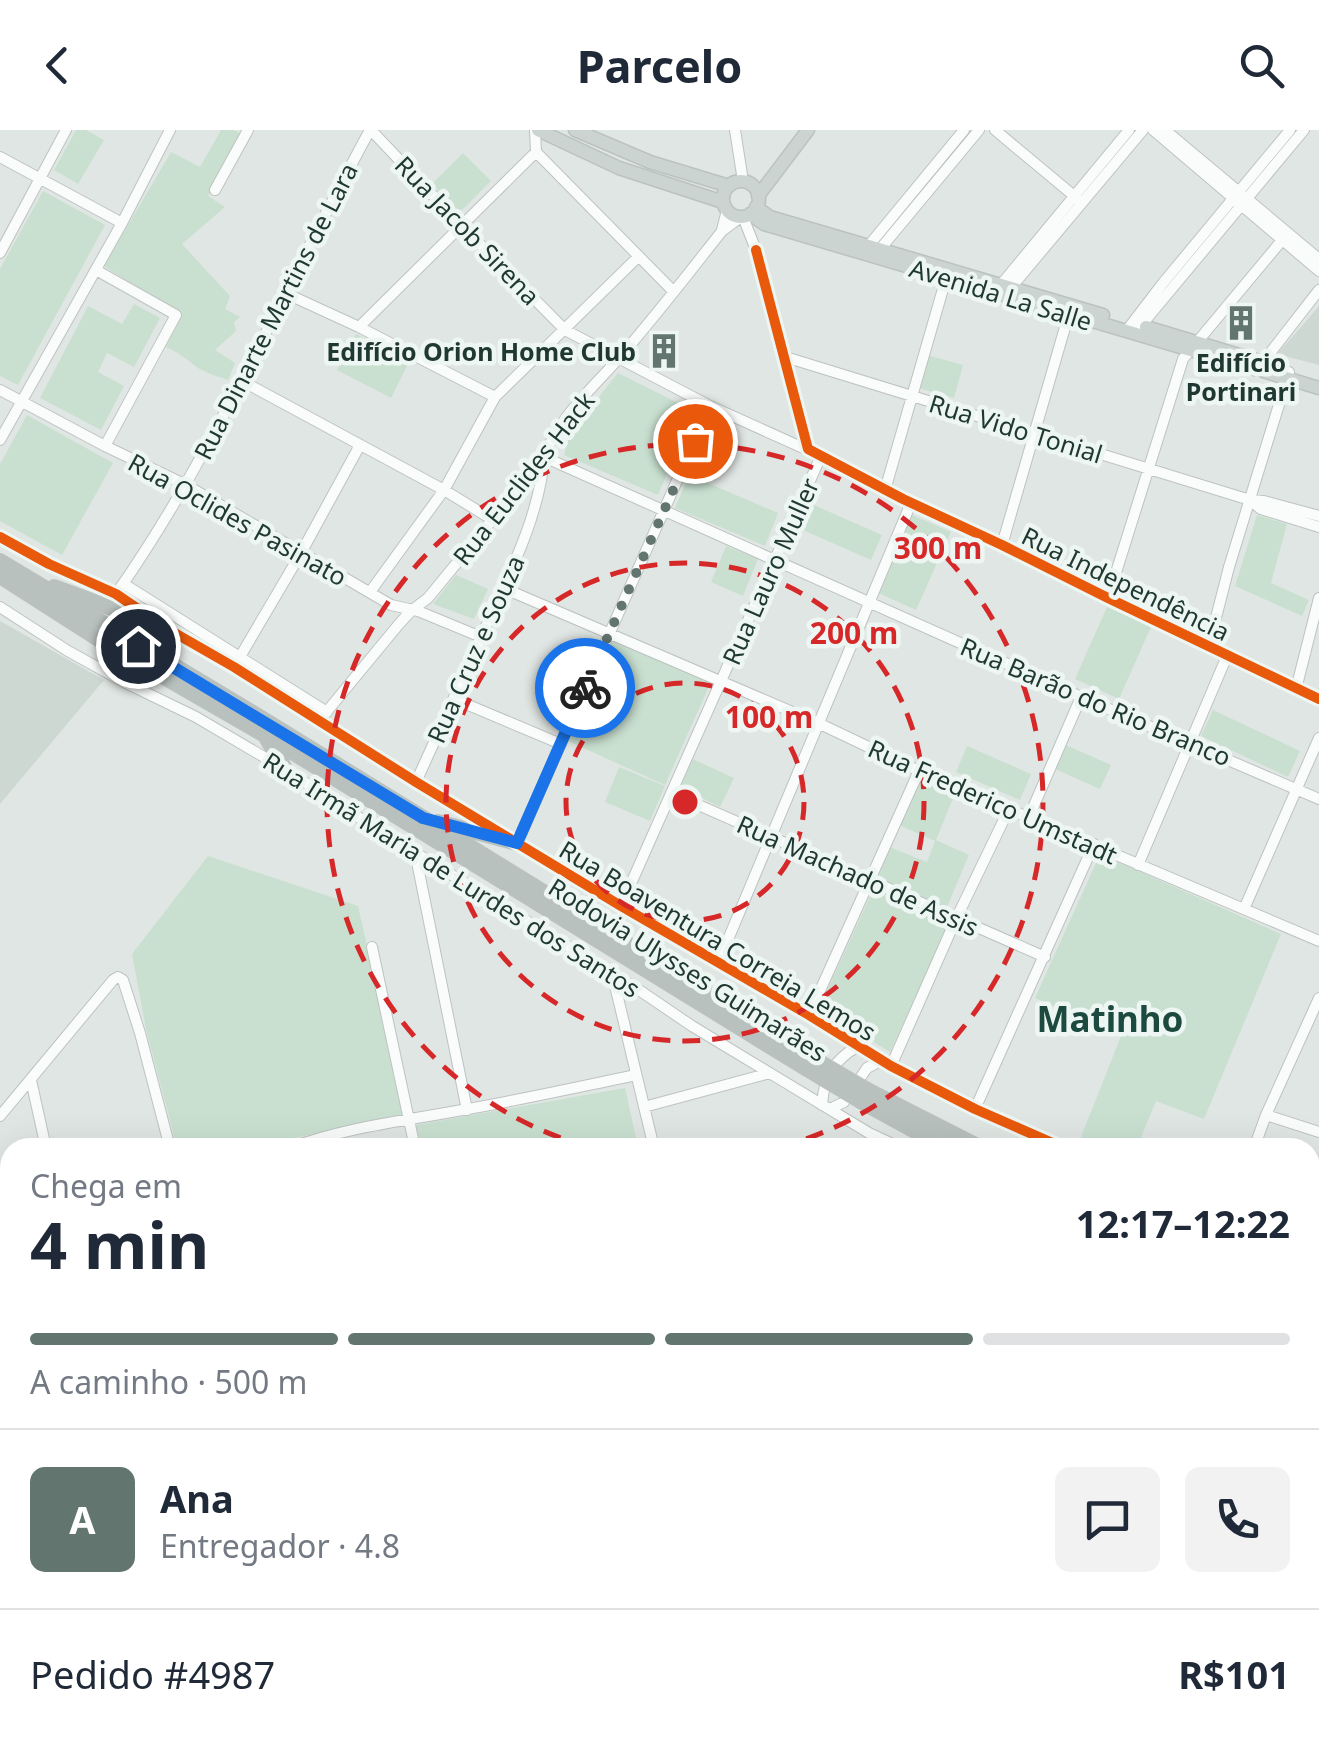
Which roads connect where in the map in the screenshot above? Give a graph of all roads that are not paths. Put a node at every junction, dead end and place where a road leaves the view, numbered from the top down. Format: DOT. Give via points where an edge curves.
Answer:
graph roads {
  1 [pos="66,130"];
  2 [pos="170,130"];
  3 [pos="248,130"];
  4 [pos="370,130"];
  5 [pos="536,130"];
  6 [pos="575,130"];
  7 [pos="735,130"];
  8 [pos="808,130"];
  9 [pos="964,130"];
  10 [pos="979,130"];
  11 [pos="995,130"];
  12 [pos="1129,130"];
  13 [pos="1143,130"];
  14 [pos="1153,130"];
  15 [pos="1165,130"];
  16 [pos="1304,130"];
  17 [pos="1287,139"];
  18 [pos="536,152"];
  19 [pos="1116,154"];
  20 [pos="951,155"];
  21 [pos="0,156"];
  22 [pos="1193,159"];
  23 [pos="648,169"];
  24 [pos="40,178"];
  25 [pos="728,186"];
  26 [pos="215,190"];
  27 [pos="1240,198"];
  28 [pos="1078,199"];
  29 [pos="749,204"];
  30 [pos="725,206"];
  31 [pos="122,224"];
  32 [pos="461,225"];
  33 [pos="763,225"];
  34 [pos="722,231"];
  35 [pos="1285,236"];
  36 [pos="1298,248"];
  37 [pos="756,250"];
  38 [pos="874,251"];
  39 [pos="0,252"];
  40 [pos="638,257"];
  41 [pos="1319,259"];
  42 [pos="96,270"];
  43 [pos="1319,271"];
  44 [pos="947,273"];
  45 [pos="1004,290"];
  46 [pos="1319,290"];
  47 [pos="674,292"];
  48 [pos="285,293"];
  49 [pos="1070,310"];
  50 [pos="360,327"];
  51 [pos="1134,328"];
  52 [pos="564,330"];
  53 [pos="1194,346"];
  54 [pos="782,356"];
  55 [pos="618,359"];
  56 [pos="1261,366"];
  57 [pos="1288,375"];
  58 [pos="1319,380"];
  59 [pos="242,381"];
  60 [pos="1319,388"];
  61 [pos="0,390"];
  62 [pos="912,395"];
  63 [pos="495,397"];
  64 [pos="22,402"];
  65 [pos="710,406"];
  66 [pos="1035,434"];
  67 [pos="0,440"];
  68 [pos="360,444"];
  69 [pos="106,446"];
  70 [pos="808,449"];
  71 [pos="822,456"];
  72 [pos="544,457"];
  73 [pos="1148,469"];
  74 [pos="186,485"];
  75 [pos="444,490"];
  76 [pos="885,490"];
  77 [pos="1250,500"];
  78 [pos="910,503"];
  79 [pos="664,512"];
  80 [pos="1293,514"];
  81 [pos="1319,516"];
  82 [pos="493,520"];
  83 [pos="1319,528"];
  84 [pos="0,537"];
  85 [pos="1002,545"];
  86 [pos="301,553"];
  87 [pos="0,561"];
  88 [pos="774,561"];
  89 [pos="0,576"];
  90 [pos="24,576"];
  91 [pos="124,584"];
  92 [pos="504,588"];
  93 [pos="370,592"];
  94 [pos="116,594"];
  95 [pos="1108,598"];
  96 [pos="1319,598"];
  97 [pos="868,601"];
  98 [pos="0,607"];
  99 [pos="411,611"];
  100 [pos="166,628"];
  101 [pos="610,633"];
  102 [pos="481,636"];
  103 [pos="1208,646"];
  104 [pos="1227,656"];
  105 [pos="237,662"];
  106 [pos="721,680"];
  107 [pos="1296,689"];
  108 [pos="1081,697"];
  109 [pos="454,699"];
  110 [pos="1319,700"];
  111 [pos="323,716"];
  112 [pos="818,723"];
  113 [pos="264,734"];
  114 [pos="1319,738"];
  115 [pos="1191,742"];
  116 [pos="561,744"];
  117 [pos="286,770"];
  118 [pos="919,771"];
  119 [pos="416,782"];
  120 [pos="1297,788"];
  121 [pos="671,793"];
  122 [pos="1319,798"];
  123 [pos="1009,809"];
  124 [pos="1030,817"];
  125 [pos="423,818"];
  126 [pos="772,835"];
  127 [pos="517,843"];
  128 [pos="1094,844"];
  129 [pos="414,852"];
  130 [pos="1138,865"];
  131 [pos="870,880"];
  132 [pos="621,906"];
  133 [pos="1244,910"];
  134 [pos="956,919"];
  135 [pos="1319,941"];
  136 [pos="372,947"];
  137 [pos="1045,957"];
  138 [pos="718,961"];
  139 [pos="612,973"];
  140 [pos="1319,998"];
  141 [pos="809,1015"];
  142 [pos="838,1033"];
  143 [pos="862,1048"];
  144 [pos="840,1057"];
  145 [pos="887,1063"];
  146 [pos="811,1064"];
  147 [pos="866,1068"];
  148 [pos="770,1074"];
  149 [pos="636,1075"];
  150 [pos="30,1080"];
  151 [pos="824,1084"];
  152 [pos="803,1093"];
  153 [pos="865,1096"];
  154 [pos="844,1102"];
  155 [pos="826,1107"];
  156 [pos="644,1108"];
  157 [pos="975,1109"];
  158 [pos="467,1110"];
  159 [pos="1266,1115"];
  160 [pos="0,1116"];
  161 [pos="410,1119"];
  162 [pos="848,1120"];
  163 [pos="1319,1132"];
  164 [pos="44,1138"];
  165 [pos="167,1138"];
  166 [pos="319,1138"];
  167 [pos="413,1138"];
  168 [pos="652,1138"];
  169 [pos="882,1138"];
  170 [pos="930,1138"];
  171 [pos="959,1138"];
  172 [pos="1041,1138"];
  173 [pos="1258,1138"];
  1 -- 24 [label="street"];
  2 -- 31 [label="street"];
  3 -- 26 [label="street"];
  4 -- 32 [label="street, Rua Jacob Sirena"];
  4 -- 48 [label="street, Rua Dinarte Martins de Lara"];
  5 -- 18 [label="street"];
  5 -- 23 [label="main road" via="591,156"];
  6 -- 23 [label="main road"];
  7 -- 29 [label="street"];
  8 -- 29 [label="main road, Rua Euclides Hack"];
  9 -- 20 [label="street"];
  10 -- 20 [label="street"];
  11 -- 28 [label="street"];
  12 -- 19 [label="street"];
  13 -- 19 [label="street"];
  14 -- 22 [label="street"];
  15 -- 22 [label="street"];
  16 -- 17 [label="street"];
  17 -- 27 [label="street"];
  18 -- 32 [label="street"];
  18 -- 40 [label="street"];
  19 -- 28 [label="street"];
  20 -- 38 [label="street"];
  21 -- 24 [label="street"];
  22 -- 27 [label="street"];
  23 -- 25 [label="main road"];
  23 -- 30 [label="main road"];
  24 -- 31 [label="street"];
  24 -- 39 [label="street"];
  25 -- 29 [label="main road"];
  25 -- 30 [label="main road"];
  27 -- 35 [label="street"];
  27 -- 51 [label="street"];
  28 -- 45 [label="street"];
  29 -- 30 [label="main road, Avenida La Salle"];
  29 -- 33 [label="main road, Avenida La Salle"];
  29 -- 34 [label="street, Rua Euclides Hack"];
  29 -- 37 [label="street"];
  30 -- 34 [label="street, Rua Euclides Hack"];
  31 -- 42 [label="street"];
  32 -- 50 [label="street"];
  32 -- 52 [label="street, Rua Jacob Sirena"];
  33 -- 37 [label="street"];
  33 -- 38 [label="main road, Avenida La Salle"];
  34 -- 47 [label="street, Rua Euclides Hack"];
  35 -- 36 [label="street"];
  35 -- 53 [label="street"];
  36 -- 41 [label="street"];
  36 -- 43 [label="street"];
  37 -- 54 [label="street"];
  38 -- 44 [label="main road, Avenida La Salle"];
  40 -- 47 [label="street"];
  40 -- 52 [label="street"];
  42 -- 64 [label="street"];
  42 -- 69 [label="street" via="176,315"];
  44 -- 45 [label="main road, Avenida La Salle"];
  44 -- 62 [label="street"];
  45 -- 49 [label="main road, Avenida La Salle"];
  46 -- 56 [label="street"];
  47 -- 55 [label="street, Rua Euclides Hack"];
  48 -- 50 [label="street"];
  48 -- 59 [label="street, Rua Dinarte Martins de Lara"];
  49 -- 51 [label="main road, Avenida La Salle"];
  49 -- 66 [label="street"];
  50 -- 63 [label="street"];
  51 -- 53 [label="main road, Avenida La Salle"];
  52 -- 55 [label="street, Rua Independência"];
  52 -- 63 [label="street"];
  53 -- 56 [label="main road, Avenida La Salle"];
  53 -- 73 [label="street"];
  54 -- 62 [label="street, Rua Vido Tonial"];
  54 -- 70 [label="street"];
  55 -- 65 [label="street, Rua Independência"];
  55 -- 72 [label="street, Rua Euclides Hack" via="562,421"];
  56 -- 57 [label="main road, Avenida La Salle"];
  57 -- 58 [label="main road, Avenida La Salle"];
  57 -- 60 [label="main road, Avenida La Salle"];
  57 -- 77 [label="street"];
  59 -- 68 [label="street"];
  59 -- 74 [label="street, Rua Dinarte Martins de Lara"];
  61 -- 64 [label="street, Rua Oclides Pasinato"];
  62 -- 66 [label="street, Rua Vido Tonial"];
  62 -- 76 [label="street"];
  63 -- 75 [label="street"];
  64 -- 67 [label="street"];
  64 -- 69 [label="street, Rua Oclides Pasinato"];
  65 -- 70 [label="street, Rua Independência"];
  65 -- 79 [label="street"];
  66 -- 73 [label="street, Rua Vido Tonial"];
  66 -- 85 [label="street"];
  68 -- 75 [label="street"];
  68 -- 86 [label="street"];
  69 -- 74 [label="street, Rua Oclides Pasinato"];
  70 -- 71 [label="street, Rua Independência"];
  71 -- 76 [label="street, Rua Independência"];
  71 -- 88 [label="street, Rua Lauro Muller"];
  72 -- 79 [label="street, Rua Barão do Rio Branco"];
  72 -- 82 [label="street, Rua Euclides Hack"];
  72 -- 92 [label="street, Rua Cruz e Souza"];
  73 -- 77 [label="street, Rua Vido Tonial"];
  73 -- 95 [label="street"];
  74 -- 86 [label="street, Rua Oclides Pasinato"];
  74 -- 91 [label="street, Rua Dinarte Martins de Lara"];
  75 -- 82 [label="street"];
  75 -- 93 [label="street"];
  76 -- 78 [label="street, Rua Independência"];
  77 -- 80 [label="street, Rua Vido Tonial"];
  77 -- 103 [label="street"];
  78 -- 85 [label="street, Rua Independência"];
  78 -- 97 [label="street"];
  79 -- 88 [label="street, Rua Barão do Rio Branco"];
  79 -- 101 [label="street"];
  80 -- 81 [label="street, Rua Vido Tonial"];
  80 -- 83 [label="street, Rua Vido Tonial"];
  82 -- 99 [label="street, Rua Euclides Hack"];
  84 -- 94 [label="street, Rua Boaventura Correia Lemos"];
  85 -- 95 [label="street, Rua Independência"];
  86 -- 93 [label="street, Rua Oclides Pasinato"];
  86 -- 105 [label="street"];
  87 -- 90 [label="highway, Rodovia Ulysses Guimarães"];
  88 -- 97 [label="street, Rua Barão do Rio Branco"];
  88 -- 106 [label="street, Rua Lauro Muller"];
  89 -- 113 [label="highway, Rodovia Ulysses Guimarães"];
  90 -- 100 [label="highway"];
  90 -- 125 [label="highway, Rodovia Ulysses Guimarães"];
  91 -- 94 [label="street, Rua Dinarte Martins de Lara"];
  91 -- 105 [label="street"];
  92 -- 101 [label="street, Rua Frederico Umstadt"];
  92 -- 102 [label="street, Rua Cruz e Souza"];
  93 -- 99 [label="street, Rua Oclides Pasinato"];
  94 -- 100 [label="street, Rua Boaventura Correia Lemos"];
  95 -- 103 [label="street, Rua Independência"];
  96 -- 107 [label="street"];
  97 -- 108 [label="street, Rua Barão do Rio Branco"];
  97 -- 112 [label="street"];
  98 -- 117 [label="street, Rua Irmã Maria de Lurdes dos Santos"];
  99 -- 102 [label="street, Rua Oclides Pasinato"];
  99 -- 111 [label="street, Rua Euclides Hack"];
  100 -- 105 [label="street, Rua Boaventura Correia Lemos"];
  101 -- 106 [label="street, Rua Frederico Umstadt"];
  101 -- 116 [label="street"];
  102 -- 109 [label="street, Rua Cruz e Souza"];
  103 -- 104 [label="street, Rua Independência"];
  104 -- 107 [label="street, Rua Independência"];
  104 -- 115 [label="street"];
  105 -- 111 [label="street, Rua Boaventura Correia Lemos"];
  106 -- 112 [label="street, Rua Frederico Umstadt"];
  106 -- 121 [label="street, Rua Lauro Muller"];
  107 -- 110 [label="street, Rua Independência"];
  108 -- 115 [label="street, Rua Barão do Rio Branco"];
  108 -- 124 [label="street"];
  109 -- 116 [label="street"];
  109 -- 119 [label="street, Rua Cruz e Souza"];
  111 -- 119 [label="street, Rua Boaventura Correia Lemos"];
  112 -- 118 [label="street, Rua Frederico Umstadt"];
  112 -- 126 [label="street"];
  113 -- 117 [label="highway"];
  113 -- 146 [label="highway, Rodovia Ulysses Guimarães"];
  114 -- 120 [label="street"];
  115 -- 120 [label="street, Rua Barão do Rio Branco"];
  115 -- 130 [label="street"];
  116 -- 127 [label="street"];
  117 -- 129 [label="street, Rua Irmã Maria de Lurdes dos Santos"];
  118 -- 123 [label="street, Rua Frederico Umstadt"];
  118 -- 131 [label="street"];
  119 -- 127 [label="street, Rua Boaventura Correia Lemos"];
  120 -- 122 [label="street, Rua Barão do Rio Branco"];
  120 -- 133 [label="street"];
  121 -- 126 [label="street, Rua Machado de Assis"];
  121 -- 132 [label="street, Rua Lauro Muller"];
  123 -- 124 [label="street, Rua Frederico Umstadt"];
  123 -- 134 [label="street"];
  124 -- 128 [label="street, Rua Frederico Umstadt"];
  125 -- 127 [label="highway"];
  125 -- 146 [label="highway, Rodovia Ulysses Guimarães"];
  126 -- 131 [label="street, Rua Machado de Assis"];
  126 -- 138 [label="street"];
  127 -- 132 [label="street, Rua Boaventura Correia Lemos"];
  128 -- 130 [label="street, Rua Frederico Umstadt"];
  128 -- 137 [label="street"];
  129 -- 139 [label="street, Rua Irmã Maria de Lurdes dos Santos"];
  129 -- 158 [label="street"];
  130 -- 133 [label="street, Rua Frederico Umstadt"];
  131 -- 134 [label="street, Rua Machado de Assis"];
  131 -- 141 [label="street"];
  132 -- 138 [label="street, Rua Boaventura Correia Lemos"];
  133 -- 135 [label="street, Rua Frederico Umstadt"];
  134 -- 137 [label="street, Rua Machado de Assis"];
  134 -- 145 [label="street"];
  136 -- 161 [label="street"];
  137 -- 157 [label="street"];
  138 -- 141 [label="street, Rua Boaventura Correia Lemos"];
  139 -- 148 [label="street, Rua Irmã Maria de Lurdes dos Santos"];
  139 -- 149 [label="street"];
  140 -- 159 [label="street"];
  141 -- 142 [label="street, Rua Boaventura Correia Lemos"];
  142 -- 143 [label="street, Rua Boaventura Correia Lemos"];
  142 -- 144 [label="street"];
  143 -- 144 [label="street"];
  143 -- 145 [label="street, Rua Boaventura Correia Lemos"];
  143 -- 147 [label="street"];
  144 -- 151 [label="street"];
  145 -- 147 [label="street"];
  145 -- 157 [label="street, Rua Boaventura Correia Lemos"];
  146 -- 153 [label="highway, Rodovia Ulysses Guimarães, bridge"];
  147 -- 154 [label="street"];
  148 -- 152 [label="street, Rua Irmã Maria de Lurdes dos Santos"];
  148 -- 156 [label="street"];
  149 -- 156 [label="street"];
  149 -- 158 [label="street"];
  150 -- 160 [label="street"];
  150 -- 164 [label="street"];
  150 -- 165 [label="street" via="118,977"];
  151 -- 152 [label="street"];
  151 -- 155 [label="street"];
  152 -- 155 [label="street, Rua Irmã Maria de Lurdes dos Santos"];
  153 -- 170 [label="highway, Rodovia Ulysses Guimarães"];
  153 -- 171 [label="highway, Rodovia Ulysses Guimarães"];
  154 -- 155 [label="street"];
  154 -- 162 [label="street"];
  155 -- 162 [label="street, Rua Irmã Maria de Lurdes dos Santos"];
  156 -- 168 [label="street"];
  157 -- 172 [label="street, Rua Boaventura Correia Lemos"];
  158 -- 161 [label="street"];
  159 -- 163 [label="street"];
  159 -- 173 [label="street"];
  161 -- 166 [label="street"];
  161 -- 167 [label="street"];
  162 -- 169 [label="street, Rua Irmã Maria de Lurdes dos Santos"];
}
